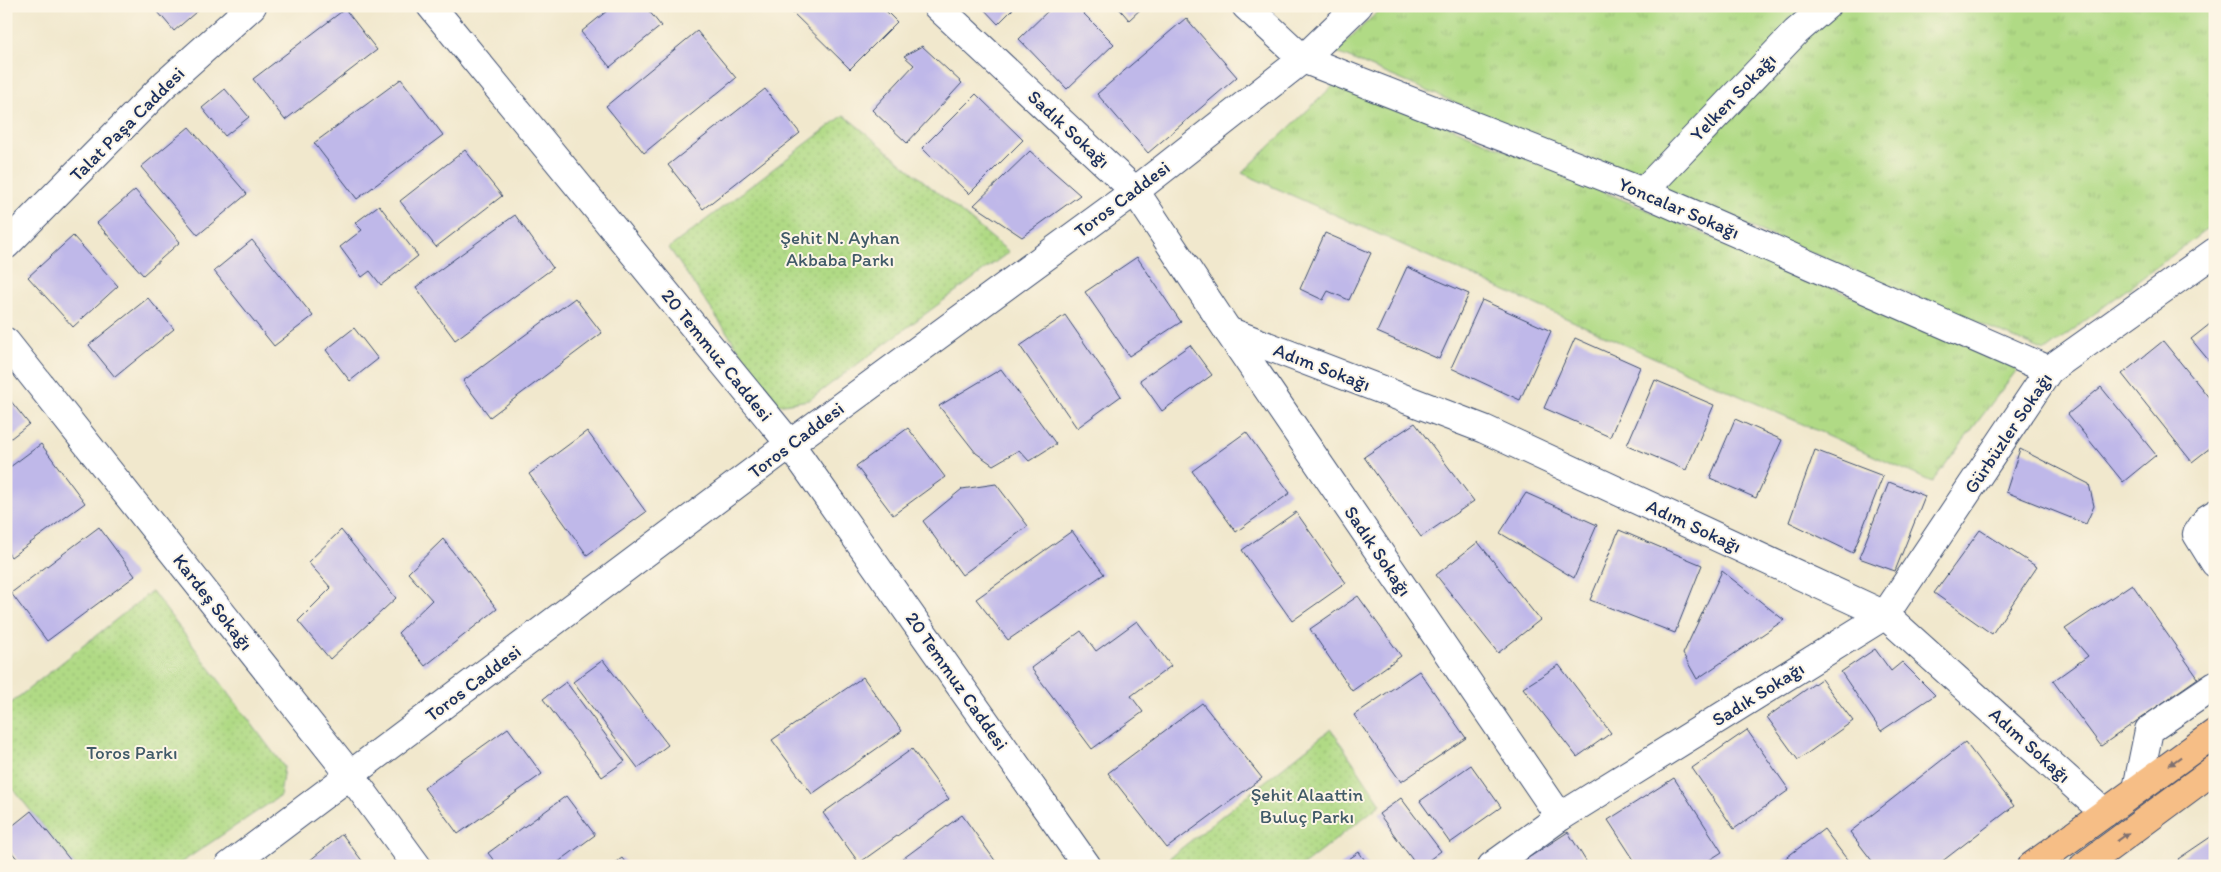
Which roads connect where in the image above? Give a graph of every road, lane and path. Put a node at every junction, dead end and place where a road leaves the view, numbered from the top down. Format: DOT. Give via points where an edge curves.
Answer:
graph roads {
  1 [pos="252,6"];
  2 [pos="431,6"];
  3 [pos="937,6"];
  4 [pos="1246,6"];
  5 [pos="1358,6"];
  6 [pos="1826,6"];
  7 [pos="1303,59"];
  8 [pos="1135,191"];
  9 [pos="1644,192"];
  10 [pos="6,245"];
  11 [pos="2215,252"];
  12 [pos="1228,332"];
  13 [pos="6,342"];
  14 [pos="2049,370"];
  15 [pos="790,444"];
  16 [pos="2215,514"];
  17 [pos="2215,563"];
  18 [pos="1885,614"];
  19 [pos="2215,685"];
  20 [pos="2215,732"];
  21 [pos="2215,770"];
  22 [pos="351,776"];
  23 [pos="2137,789"];
  24 [pos="2105,813"];
  25 [pos="1560,817"];
  26 [pos="229,866"];
  27 [pos="417,866"];
  28 [pos="1087,866"];
  29 [pos="1492,866"];
  30 [pos="2032,866"];
  31 [pos="2084,866"];
  1 -- 10 [label="street, Talat Paşa Caddesi" via="165,84"];
  2 -- 15 [label="street, 20 Temmuz Caddesi"];
  3 -- 8 [label="street, Sadık Sokağı"];
  4 -- 7 [label="street"];
  5 -- 7 [label="street, Toros Caddesi"];
  6 -- 9 [label="street, Yelken Sokağı" via="1796,32"];
  7 -- 8 [label="street, Toros Caddesi"];
  7 -- 9 [label="street, Yoncalar Sokağı"];
  8 -- 12 [label="street, Sadık Sokağı"];
  8 -- 15 [label="street, Toros Caddesi"];
  9 -- 14 [label="street, Yoncalar Sokağı"];
  11 -- 14 [label="street, Gürbüzler Sokağı"];
  12 -- 18 [label="street, Adım Sokağı" via="1484,429"];
  12 -- 25 [label="street, Sadık Sokağı"];
  13 -- 22 [label="street, Kardeş Sokağı"];
  14 -- 18 [label="street, Gürbüzler Sokağı"];
  15 -- 22 [label="street, Toros Caddesi"];
  15 -- 28 [label="street, 20 Temmuz Caddesi"];
  16 -- 17 [label="street" via="2207,519 2197,534"];
  18 -- 24 [label="street, Adım Sokağı"];
  18 -- 25 [label="street, Sadık Sokağı"];
  19 -- 23 [label="street" via="2149,730"];
  20 -- 23 [label="main road, one-way"];
  31 -- 21 [label="main road, one-way"];
  22 -- 26 [label="street, Toros Caddesi"];
  22 -- 27 [label="street, Kardeş Sokağı"];
  23 -- 24 [label="main road"];
  24 -- 30 [label="main road"];
  25 -- 29 [label="street"];
}
